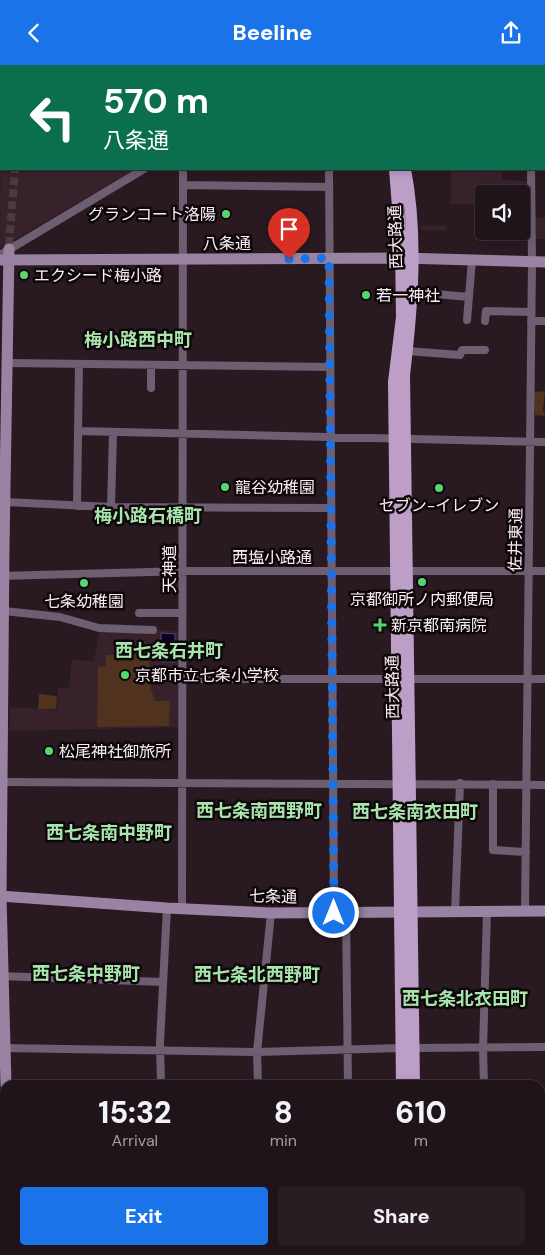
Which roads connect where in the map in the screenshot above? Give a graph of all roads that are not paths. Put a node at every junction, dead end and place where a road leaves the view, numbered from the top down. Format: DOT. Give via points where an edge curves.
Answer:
graph roads {
  1 [pos="142,170"];
  2 [pos="184,170"];
  3 [pos="329,170"];
  4 [pos="395,170"];
  5 [pos="405,170"];
  6 [pos="531,170"];
  7 [pos="183,185"];
  8 [pos="330,187"];
  9 [pos="5,254"];
  10 [pos="329,258"];
  11 [pos="407,258"];
  12 [pos="182,259"];
  13 [pos="472,259"];
  14 [pos="532,261"];
  15 [pos="545,262"];
  16 [pos="413,292"];
  17 [pos="469,297"];
  18 [pos="531,312"];
  19 [pos="467,319"];
  20 [pos="485,321"];
  21 [pos="531,321"];
  22 [pos="545,321"];
  23 [pos="485,350"];
  24 [pos="407,351"];
  25 [pos="8,363"];
  26 [pos="79,364"];
  27 [pos="151,365"];
  28 [pos="182,365"];
  29 [pos="330,367"];
  30 [pos="151,388"];
  31 [pos="3,431"];
  32 [pos="78,431"];
  33 [pos="113,433"];
  34 [pos="182,434"];
  35 [pos="331,438"];
  36 [pos="400,439"];
  37 [pos="530,442"];
  38 [pos="545,442"];
  39 [pos="4,502"];
  40 [pos="77,506"];
  41 [pos="111,507"];
  42 [pos="182,508"];
  43 [pos="331,508"];
  44 [pos="402,570"];
  45 [pos="182,571"];
  46 [pos="332,571"];
  47 [pos="528,571"];
  48 [pos="545,571"];
  49 [pos="2,576"];
  50 [pos="4,611"];
  51 [pos="139,613"];
  52 [pos="182,613"];
  53 [pos="153,630"];
  54 [pos="2,651"];
  55 [pos="183,679"];
  56 [pos="334,679"];
  57 [pos="403,679"];
  58 [pos="527,679"];
  59 [pos="545,679"];
  60 [pos="2,726"];
  61 [pos="181,781"];
  62 [pos="3,782"];
  63 [pos="334,783"];
  64 [pos="404,783"];
  65 [pos="460,783"];
  66 [pos="493,784"];
  67 [pos="526,784"];
  68 [pos="545,785"];
  69 [pos="2,810"];
  70 [pos="526,852"];
  71 [pos="1,896"];
  72 [pos="167,909"];
  73 [pos="182,909"];
  74 [pos="545,911"];
  75 [pos="407,912"];
  76 [pos="454,912"];
  77 [pos="487,912"];
  78 [pos="525,912"];
  79 [pos="271,913"];
  80 [pos="340,913"];
  81 [pos="2,975"];
  82 [pos="163,982"];
  83 [pos="545,1047"];
  84 [pos="2,1048"];
  85 [pos="407,1048"];
  86 [pos="161,1049"];
  87 [pos="348,1049"];
  88 [pos="482,1049"];
  89 [pos="258,1052"];
  90 [pos="5,1080"];
  91 [pos="161,1080"];
  92 [pos="258,1080"];
  93 [pos="348,1080"];
  94 [pos="403,1080"];
  95 [pos="413,1080"];
  96 [pos="484,1080"];
  1 -- 9 [label="street"];
  2 -- 7 [label="street, 天神道"];
  3 -- 8 [label="street"];
  4 -- 11 [label="main road, 西大路通"];
  5 -- 11 [label="main road, 西大路通" via="411,206"];
  6 -- 14 [label="street, 佐井東通"];
  7 -- 8 [label="street"];
  7 -- 12 [label="street, 天神道"];
  8 -- 10 [label="street"];
  9 -- 12 [label="street, 八条通"];
  9 -- 25 [label="street"];
  10 -- 11 [label="street, 八条通"];
  10 -- 12 [label="street, 八条通"];
  10 -- 29 [label="street"];
  11 -- 13 [label="street, 八条通"];
  11 -- 16 [label="main road, 西大路通"];
  11 -- 36 [label="main road, 西大路通" via="395,366"];
  12 -- 28 [label="street, 天神道"];
  13 -- 14 [label="street, 八条通"];
  13 -- 17 [label="street"];
  14 -- 15 [label="street, 八条通"];
  14 -- 18 [label="street, 佐井東通"];
  16 -- 17 [label="street"];
  16 -- 24 [label="main road, 西大路通"];
  17 -- 19 [label="street"];
  18 -- 20 [label="street" via="486,311"];
  18 -- 21 [label="street, 佐井東通"];
  21 -- 22 [label="street"];
  21 -- 37 [label="street, 佐井東通"];
  23 -- 24 [label="street" via="462,350 460,355"];
  24 -- 36 [label="main road, 西大路通"];
  25 -- 26 [label="street"];
  25 -- 31 [label="street"];
  26 -- 27 [label="street"];
  26 -- 32 [label="street"];
  27 -- 28 [label="street"];
  27 -- 30 [label="street"];
  28 -- 29 [label="street"];
  28 -- 34 [label="street, 天神道"];
  29 -- 35 [label="street"];
  31 -- 39 [label="street"];
  32 -- 33 [label="street"];
  32 -- 40 [label="street"];
  33 -- 34 [label="street"];
  33 -- 41 [label="street"];
  34 -- 35 [label="street"];
  34 -- 42 [label="street, 天神道"];
  35 -- 36 [label="street"];
  35 -- 43 [label="street"];
  36 -- 37 [label="street"];
  36 -- 44 [label="main road, 西大路通"];
  37 -- 38 [label="street"];
  37 -- 47 [label="street, 佐井東通"];
  39 -- 40 [label="street"];
  39 -- 49 [label="street"];
  40 -- 41 [label="street"];
  41 -- 42 [label="street"];
  42 -- 43 [label="street"];
  42 -- 45 [label="street, 天神道"];
  43 -- 46 [label="street"];
  44 -- 46 [label="street, 西塩小路通"];
  44 -- 47 [label="street, 西塩小路通"];
  44 -- 57 [label="main road, 西大路通"];
  45 -- 46 [label="street, 西塩小路通"];
  45 -- 49 [label="street, 西塩小路通"];
  45 -- 52 [label="street, 天神道"];
  46 -- 56 [label="street"];
  47 -- 48 [label="street, 西塩小路通"];
  47 -- 58 [label="street, 佐井東通"];
  49 -- 50 [label="street"];
  50 -- 53 [label="street" via="60,617 100,627"];
  50 -- 54 [label="street"];
  51 -- 52 [label="street"];
  52 -- 55 [label="street, 天神道"];
  54 -- 60 [label="street"];
  55 -- 56 [label="street"];
  55 -- 61 [label="street, 天神道"];
  56 -- 57 [label="street"];
  56 -- 63 [label="street"];
  57 -- 58 [label="street"];
  57 -- 64 [label="main road, 西大路通"];
  58 -- 59 [label="street"];
  58 -- 67 [label="street, 佐井東通"];
  60 -- 62 [label="street"];
  61 -- 62 [label="street"];
  61 -- 63 [label="street"];
  61 -- 73 [label="street, 天神道"];
  62 -- 69 [label="street"];
  63 -- 64 [label="street"];
  63 -- 80 [label="street"];
  64 -- 65 [label="street"];
  64 -- 75 [label="main road, 西大路通"];
  65 -- 66 [label="street"];
  65 -- 76 [label="street"];
  66 -- 67 [label="street"];
  66 -- 70 [label="street" via="493,850"];
  67 -- 68 [label="street"];
  67 -- 70 [label="street, 佐井東通"];
  69 -- 71 [label="street"];
  70 -- 78 [label="street, 佐井東通"];
  71 -- 72 [label="street, 七条通"];
  71 -- 81 [label="street"];
  72 -- 73 [label="street, 七条通"];
  72 -- 82 [label="street"];
  73 -- 79 [label="street, 七条通"];
  74 -- 78 [label="street, 七条通"];
  75 -- 76 [label="street, 七条通"];
  75 -- 80 [label="street, 七条通"];
  75 -- 85 [label="main road, 西大路通"];
  76 -- 77 [label="street, 七条通"];
  77 -- 78 [label="street, 七条通"];
  77 -- 88 [label="street"];
  79 -- 80 [label="street, 七条通"];
  79 -- 89 [label="street"];
  80 -- 87 [label="street"];
  81 -- 82 [label="street"];
  81 -- 84 [label="street"];
  82 -- 86 [label="street"];
  83 -- 88 [label="street"];
  84 -- 86 [label="street"];
  84 -- 90 [label="street"];
  85 -- 87 [label="street"];
  85 -- 88 [label="street"];
  85 -- 94 [label="main road, 西大路通"];
  85 -- 95 [label="main road, 西大路通"];
  86 -- 89 [label="street"];
  86 -- 91 [label="street"];
  87 -- 89 [label="street"];
  87 -- 93 [label="street"];
  88 -- 96 [label="street"];
  89 -- 92 [label="street"];
}
